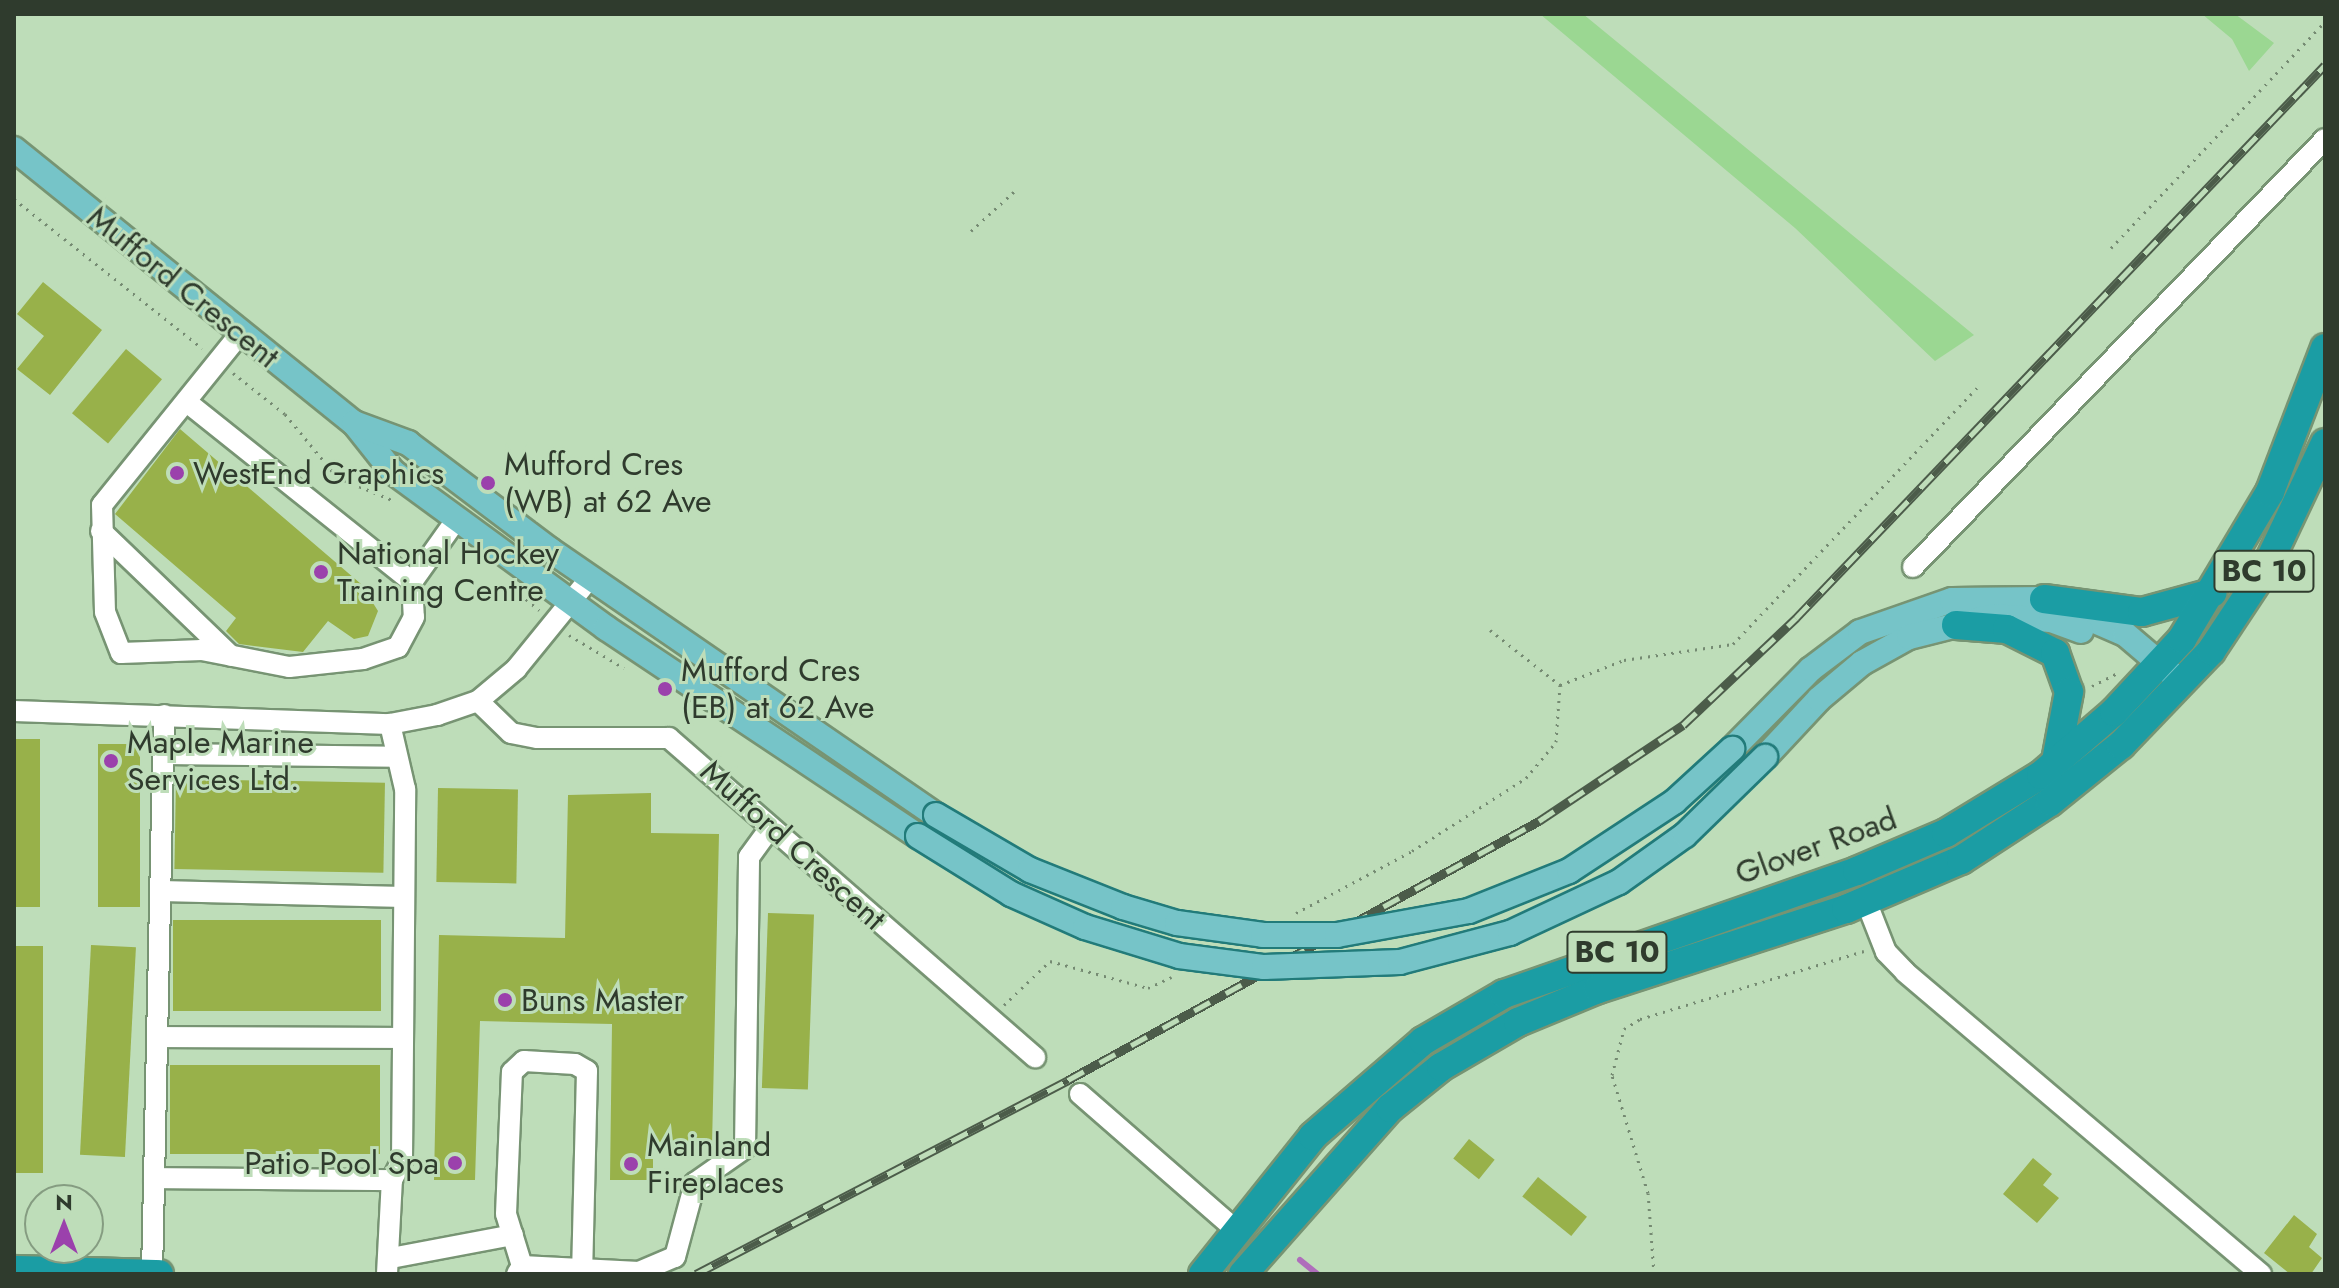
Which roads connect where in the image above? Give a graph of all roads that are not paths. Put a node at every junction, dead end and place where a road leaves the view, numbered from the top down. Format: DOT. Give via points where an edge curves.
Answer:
graph roads {
  1 [pos="2325,139"];
  2 [pos="14,149"];
  3 [pos="240,334"];
  4 [pos="2325,348"];
  5 [pos="188,403"];
  6 [pos="354,423"];
  7 [pos="2325,443"];
  8 [pos="456,520"];
  9 [pos="101,531"];
  10 [pos="1913,567"];
  11 [pos="590,578"];
  12 [pos="412,582"];
  13 [pos="2212,593"];
  14 [pos="2044,599"];
  15 [pos="571,603"];
  16 [pos="1956,625"];
  17 [pos="231,656"];
  18 [pos="2148,668"];
  19 [pos="2180,686"];
  20 [pos="478,701"];
  21 [pos="14,711"];
  22 [pos="164,715"];
  23 [pos="390,724"];
  24 [pos="164,754"];
  25 [pos="396,757"];
  26 [pos="2056,761"];
  27 [pos="770,828"];
  28 [pos="161,891"];
  29 [pos="404,897"];
  30 [pos="1866,901"];
  31 [pos="157,1037"];
  32 [pos="403,1038"];
  33 [pos="1035,1057"];
  34 [pos="1080,1094"];
  35 [pos="154,1178"];
  36 [pos="392,1180"];
  37 [pos="1238,1232"];
  38 [pos="513,1235"];
  39 [pos="389,1266"];
  40 [pos="582,1269"];
  41 [pos="14,1270"];
  42 [pos="520,1270"];
  43 [pos="152,1274"];
  44 [pos="159,1274"];
  45 [pos="1203,1274"];
  46 [pos="1243,1274"];
  47 [pos="2261,1274"];
  1 -- 10 [label="street"];
  2 -- 3 [label="main road, Mufford Crescent"];
  3 -- 5 [label="street"];
  3 -- 6 [label="main road, Mufford Crescent"];
  4 -- 13 [label="highway, Glover Road / BC 10" via="2270,492"];
  5 -- 9 [label="street" via="102,505"];
  5 -- 12 [label="street"];
  6 -- 8 [label="main road, Mufford Crescent" via="393,472"];
  6 -- 11 [label="main road, Mufford Crescent" via="408,443"];
  7 -- 19 [label="highway, Glover Road / BC 10" via="2266,568 2211,651"];
  8 -- 12 [label="street"];
  8 -- 15 [label="main road, Mufford Crescent"];
  9 -- 17 [label="street"];
  9 -- 17 [label="street" via="105,612 121,653 202,650"];
  11 -- 14 [label="main road, Mufford Crescent, bridge" via="936,815 1030,870 1177,923 1263,935 1337,935 1469,911 1569,871 1674,802 1811,669 1860,632 1952,600"];
  11 -- 15 [label="street"];
  12 -- 17 [label="street" via="414,617 398,647 363,659 289,667"];
  13 -- 14 [label="highway" via="2142,612"];
  13 -- 18 [label="highway, Glover Road / BC 10"];
  14 -- 18 [label="main road" via="2125,634"];
  15 -- 16 [label="main road, Mufford Crescent, bridge" via="918,836 1024,900 1179,956 1264,967 1400,962 1510,933 1619,882 1685,835 1862,663 1909,637"];
  15 -- 20 [label="street" via="516,669"];
  16 -- 18 [label="main road, Mufford Crescent" via="1993,616 2051,620 2117,647"];
  16 -- 26 [label="highway" via="2007,629 2055,653 2069,692"];
  18 -- 19 [label="main road"];
  18 -- 26 [label="highway, Glover Road / BC 10"];
  19 -- 30 [label="highway, Glover Road / BC 10" via="2121,745 2050,802 1961,860"];
  20 -- 23 [label="street"];
  20 -- 27 [label="street, Mufford Crescent" via="491,720 524,736 669,738"];
  21 -- 22 [label="street"];
  22 -- 23 [label="street"];
  22 -- 24 [label="street"];
  23 -- 25 [label="street"];
  24 -- 25 [label="street"];
  24 -- 28 [label="street"];
  25 -- 29 [label="street" via="405,789"];
  26 -- 37 [label="highway, Glover Road / BC 10" via="1946,833 1857,871 1504,994 1367,1083 1313,1136"];
  27 -- 33 [label="street, Mufford Crescent"];
  27 -- 40 [label="street" via="749,857 745,1148 695,1183 675,1257 639,1272"];
  28 -- 29 [label="street"];
  28 -- 31 [label="street"];
  29 -- 32 [label="street"];
  30 -- 46 [label="highway, Glover Road / BC 10" via="1598,989 1518,1022 1441,1067 1339,1160"];
  30 -- 47 [label="street" via="1886,952 1905,972"];
  31 -- 32 [label="street"];
  31 -- 35 [label="street"];
  32 -- 36 [label="street" via="402,1160"];
  34 -- 37 [label="street"];
  35 -- 36 [label="street"];
  35 -- 43 [label="street"];
  36 -- 39 [label="street"];
  37 -- 45 [label="highway, Glover Road / BC 10"];
  38 -- 39 [label="street"];
  38 -- 40 [label="street" via="506,1214 512,1072 524,1061 575,1064 587,1071"];
  38 -- 42 [label="street"];
  40 -- 42 [label="street"];
  41 -- 43 [label="highway"];
  43 -- 44 [label="highway"];
}
